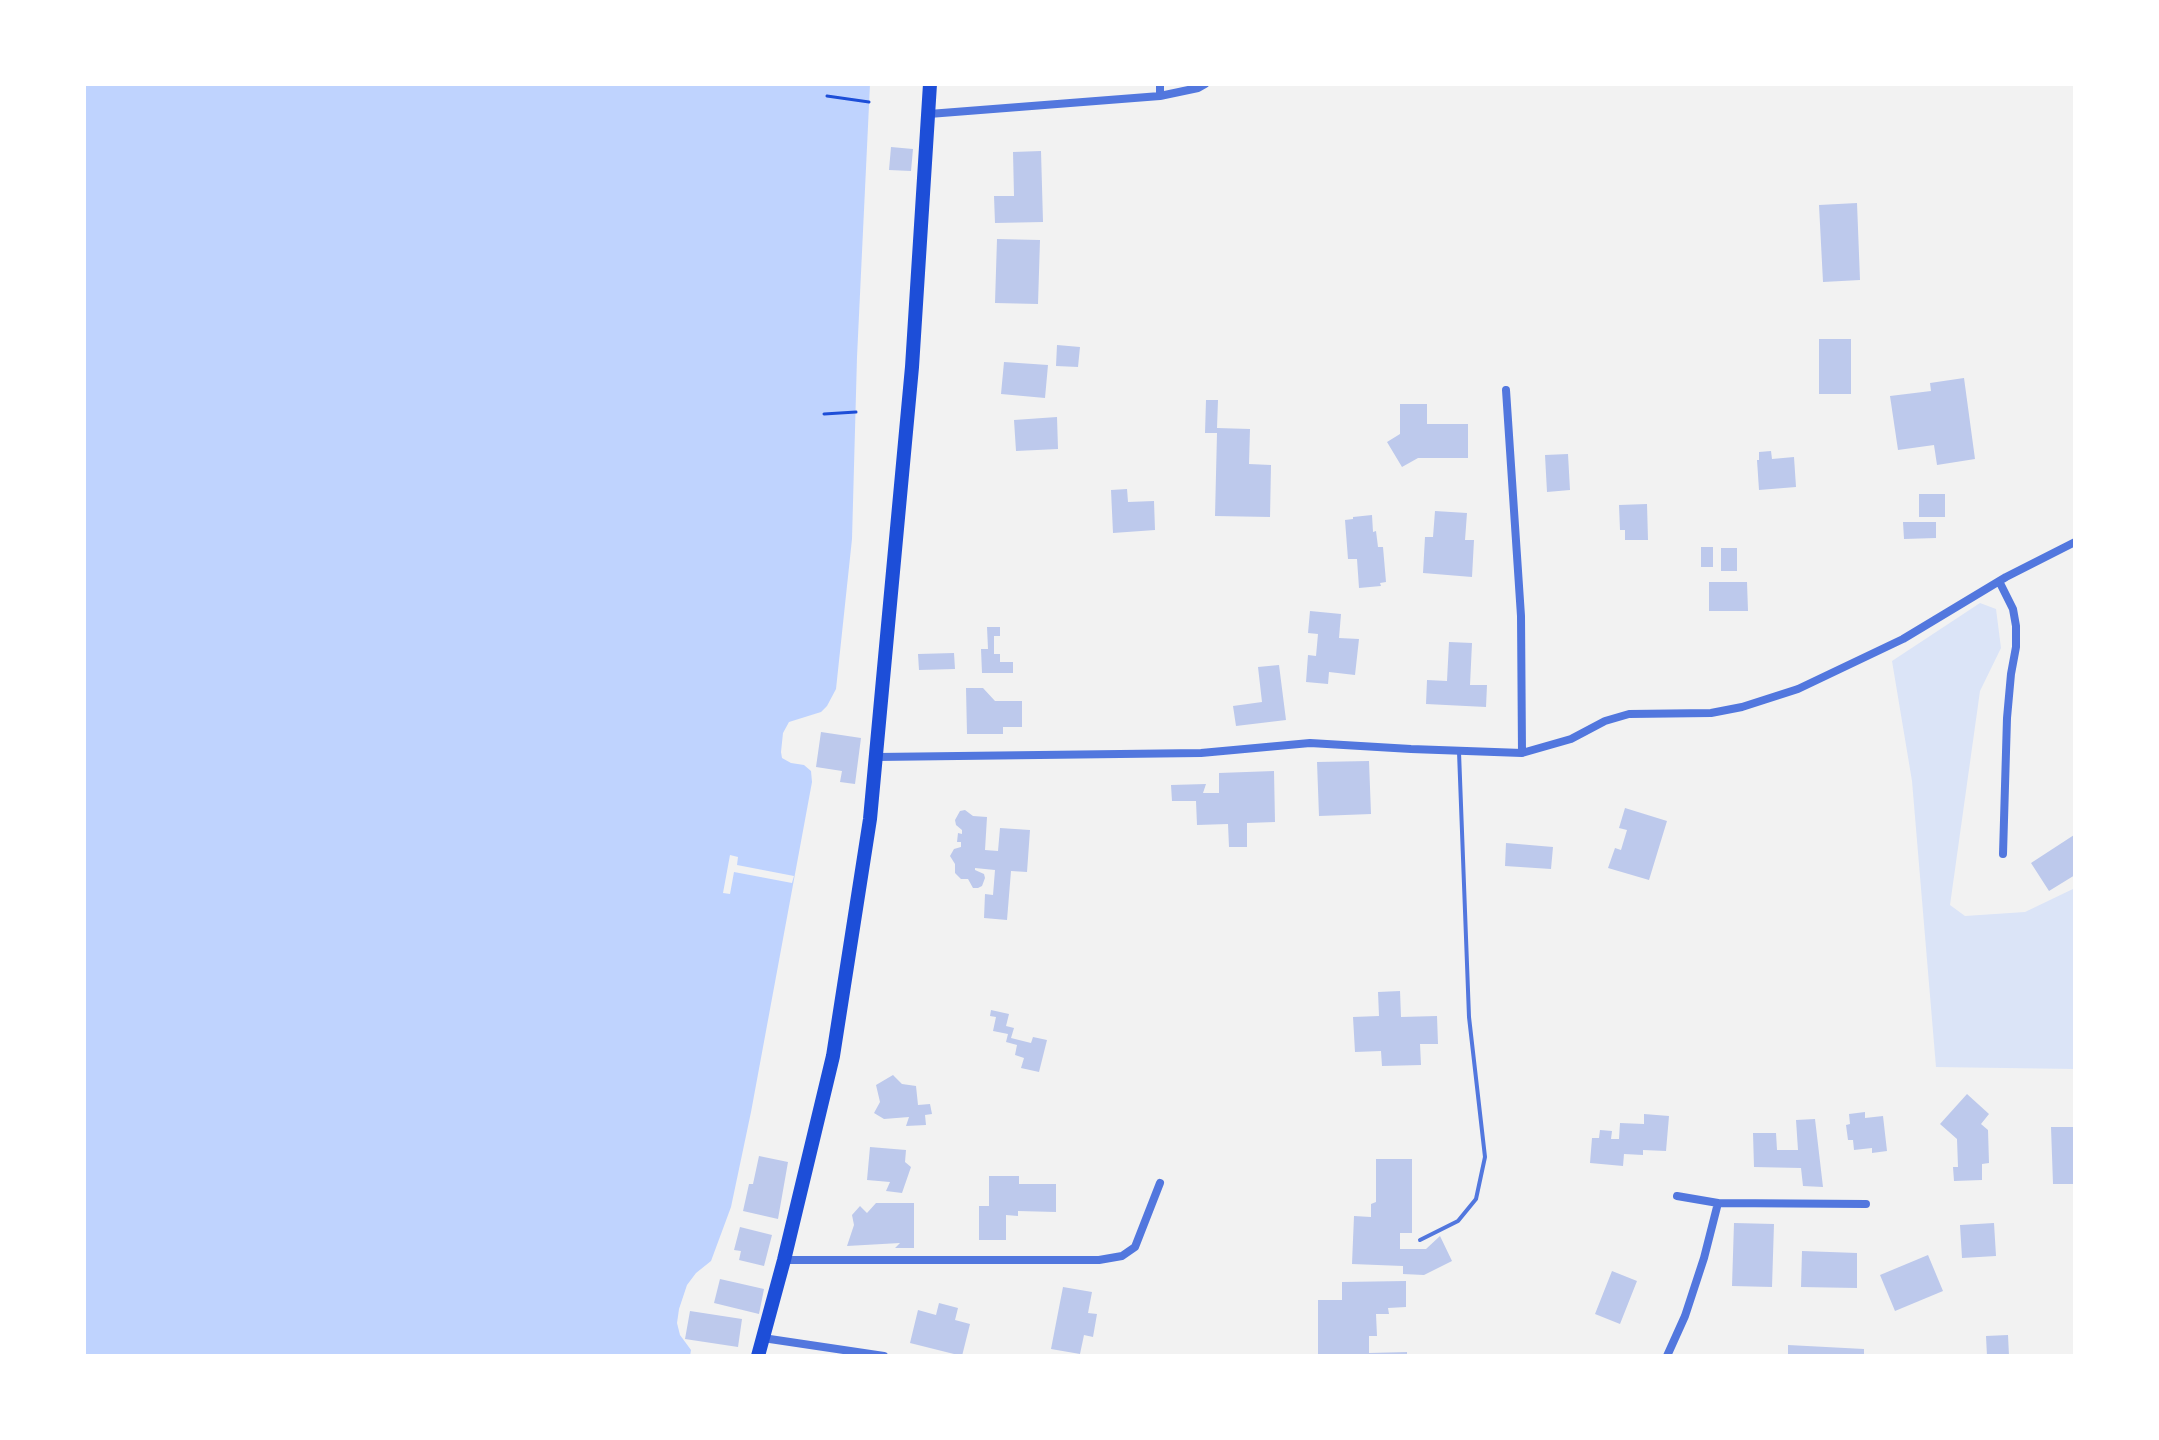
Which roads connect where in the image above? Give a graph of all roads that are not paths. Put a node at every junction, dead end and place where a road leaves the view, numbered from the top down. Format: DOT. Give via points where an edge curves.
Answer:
graph roads {
  1 [pos="930,84"];
  2 [pos="1160,84"];
  3 [pos="1205,84"];
  4 [pos="1160,96"];
  5 [pos="929,114"];
  6 [pos="1506,390"];
  7 [pos="2075,542"];
  8 [pos="1999,581"];
  9 [pos="1459,750"];
  10 [pos="1522,753"];
  11 [pos="877,757"];
  12 [pos="2003,854"];
  13 [pos="1160,1183"];
  14 [pos="1677,1196"];
  15 [pos="1718,1203"];
  16 [pos="1866,1204"];
  17 [pos="1420,1240"];
  18 [pos="784,1260"];
  19 [pos="763,1338"];
  20 [pos="758,1356"];
  21 [pos="884,1356"];
  22 [pos="1667,1356"];
  1 -- 5 [label="highway"];
  2 -- 4 [label="street"];
  3 -- 4 [label="street"];
  4 -- 5 [label="street"];
  5 -- 11 [label="highway"];
  6 -- 10 [label="street" via="1521,616"];
  7 -- 8 [label="street"];
  8 -- 10 [label="street" via="1903,639 1798,689 1711,713 1629,714"];
  8 -- 12 [label="street" via="2016,626"];
  9 -- 10 [label="street"];
  9 -- 11 [label="street" via="1310,743 1201,753"];
  9 -- 17 [label="lane" via="1469,1017 1485,1157 1476,1199 1458,1221"];
  11 -- 18 [label="highway" via="833,1056"];
  13 -- 18 [label="street" via="1135,1247 1122,1256"];
  14 -- 15 [label="street"];
  15 -- 16 [label="street"];
  15 -- 22 [label="street" via="1700,1272"];
  18 -- 19 [label="highway"];
  19 -- 20 [label="highway"];
  19 -- 21 [label="street"];
}
